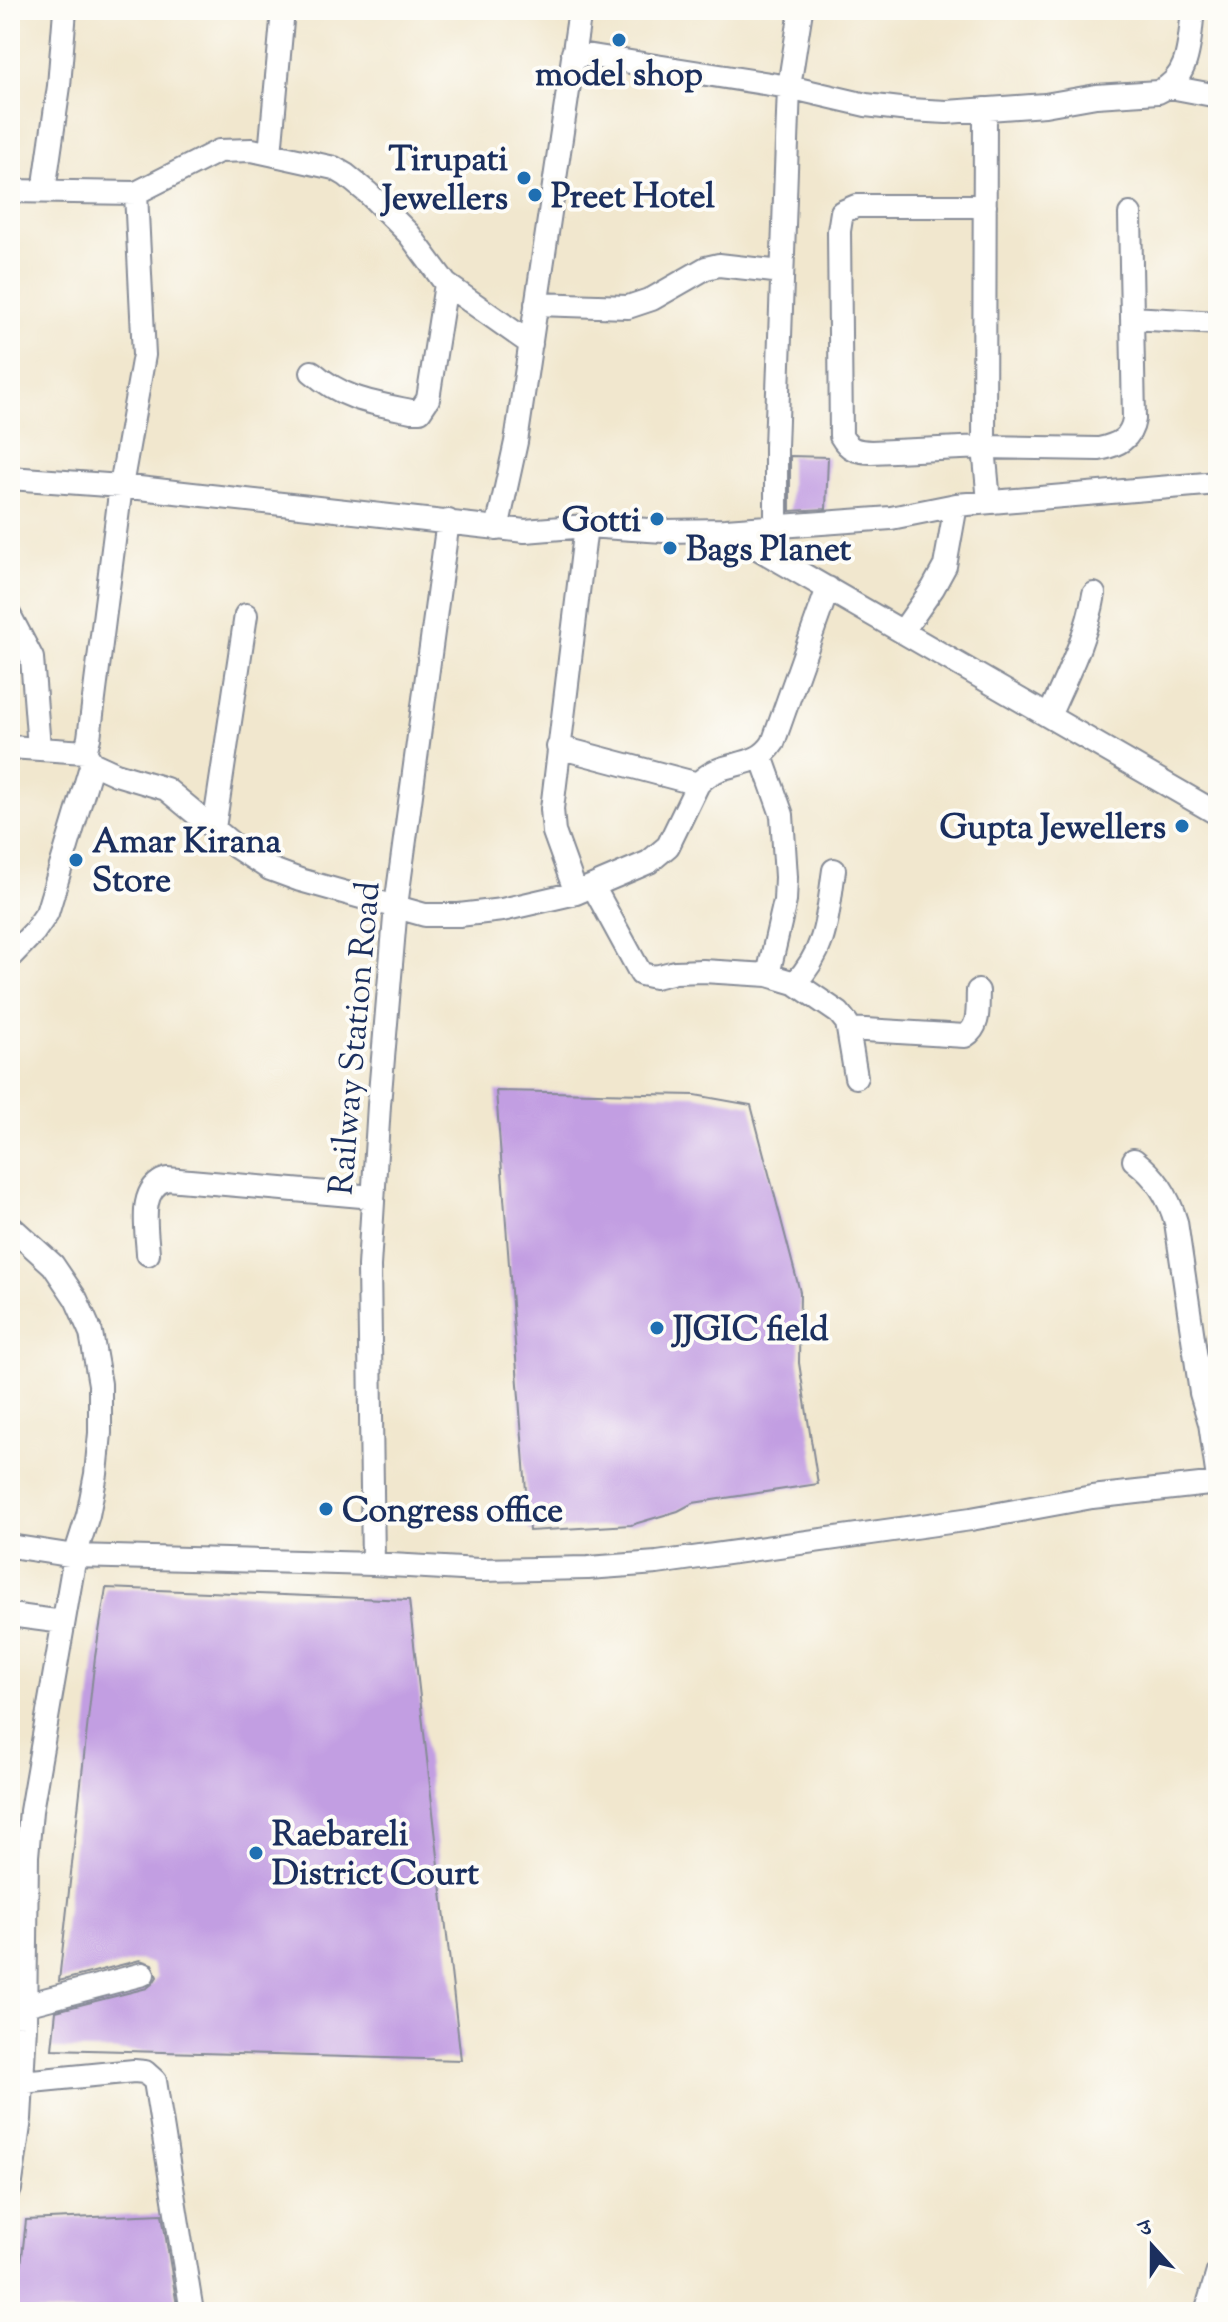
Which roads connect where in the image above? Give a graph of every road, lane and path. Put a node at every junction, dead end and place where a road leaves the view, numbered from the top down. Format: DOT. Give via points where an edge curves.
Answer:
graph roads {
  1 [pos="65,10"];
  2 [pos="283,10"];
  3 [pos="580,10"];
  4 [pos="801,10"];
  5 [pos="1193,10"];
  6 [pos="573,53"];
  7 [pos="789,87"];
  8 [pos="1170,87"];
  9 [pos="1218,96"];
  10 [pos="985,109"];
  11 [pos="270,154"];
  12 [pos="10,191"];
  13 [pos="44,191"];
  14 [pos="136,193"];
  15 [pos="985,206"];
  16 [pos="1130,214"];
  17 [pos="782,272"];
  18 [pos="446,284"];
  19 [pos="536,304"];
  20 [pos="1132,318"];
  21 [pos="1218,323"];
  22 [pos="531,344"];
  23 [pos="312,372"];
  24 [pos="984,447"];
  25 [pos="10,478"];
  26 [pos="1218,483"];
  27 [pos="121,486"];
  28 [pos="989,502"];
  29 [pos="956,505"];
  30 [pos="448,521"];
  31 [pos="586,526"];
  32 [pos="775,526"];
  33 [pos="497,529"];
  34 [pos="726,530"];
  35 [pos="776,559"];
  36 [pos="828,588"];
  37 [pos="1094,594"];
  38 [pos="246,615"];
  39 [pos="10,616"];
  40 [pos="903,631"];
  41 [pos="1049,716"];
  42 [pos="10,747"];
  43 [pos="558,747"];
  44 [pos="39,748"];
  45 [pos="761,756"];
  46 [pos="89,757"];
  47 [pos="698,784"];
  48 [pos="1218,814"];
  49 [pos="214,828"];
  50 [pos="834,870"];
  51 [pos="584,889"];
  52 [pos="396,906"];
  53 [pos="10,957"];
  54 [pos="768,975"];
  55 [pos="795,983"];
  56 [pos="978,991"];
  57 [pos="849,1029"];
  58 [pos="856,1077"];
  59 [pos="1134,1160"];
  60 [pos="373,1197"];
  61 [pos="10,1226"];
  62 [pos="148,1254"];
  63 [pos="1218,1481"];
  64 [pos="10,1546"];
  65 [pos="75,1556"];
  66 [pos="373,1564"];
  67 [pos="10,1615"];
  68 [pos="63,1622"];
  69 [pos="18,1926"];
  70 [pos="143,1974"];
  71 [pos="25,2005"];
  72 [pos="22,2082"];
  73 [pos="10,2189"];
  74 [pos="1218,2272"];
  75 [pos="192,2312"];
  76 [pos="1206,2312"];
  1 -- 13 [label="street"];
  2 -- 11 [label="street"];
  3 -- 6 [label="street"];
  4 -- 7 [label="street"];
  5 -- 8 [label="street" via="1186,60"];
  6 -- 7 [label="street"];
  6 -- 19 [label="street"];
  7 -- 10 [label="street" via="909,110"];
  7 -- 17 [label="street"];
  8 -- 9 [label="street"];
  8 -- 10 [label="street"];
  10 -- 15 [label="street"];
  11 -- 14 [label="street" via="219,151"];
  11 -- 18 [label="street" via="346,175 409,234"];
  12 -- 13 [label="street"];
  13 -- 14 [label="street"];
  14 -- 27 [label="street" via="144,355"];
  15 -- 24 [label="street"];
  15 -- 24 [label="street" via="856,206 842,212 839,231 841,436 847,447 871,452"];
  16 -- 20 [label="street"];
  17 -- 19 [label="street" via="719,265 628,307"];
  17 -- 32 [label="street"];
  18 -- 22 [label="street"];
  18 -- 23 [label="street" via="428,399 420,411 344,395"];
  19 -- 22 [label="street"];
  20 -- 21 [label="street"];
  20 -- 24 [label="street" via="1134,419 1125,440 1099,449"];
  22 -- 33 [label="street"];
  24 -- 28 [label="street"];
  25 -- 27 [label="street"];
  26 -- 28 [label="street"];
  27 -- 30 [label="street"];
  27 -- 46 [label="street"];
  28 -- 29 [label="street"];
  29 -- 32 [label="street" via="891,518"];
  29 -- 40 [label="street" via="945,566"];
  30 -- 33 [label="street"];
  30 -- 52 [label="street, Railway Station Road"];
  31 -- 33 [label="street"];
  31 -- 34 [label="street"];
  31 -- 43 [label="street"];
  32 -- 34 [label="street"];
  32 -- 35 [label="street"];
  34 -- 35 [label="street"];
  35 -- 36 [label="street"];
  36 -- 40 [label="street"];
  36 -- 45 [label="street" via="773,743"];
  37 -- 41 [label="street" via="1080,644"];
  38 -- 49 [label="street"];
  39 -- 44 [label="street" via="32,658"];
  40 -- 41 [label="street"];
  41 -- 48 [label="street"];
  42 -- 44 [label="street"];
  43 -- 47 [label="street"];
  43 -- 51 [label="street" via="554,832"];
  44 -- 46 [label="street"];
  45 -- 47 [label="street" via="718,768"];
  45 -- 54 [label="street" via="782,815 786,877"];
  46 -- 49 [label="street" via="116,774 166,789"];
  46 -- 53 [label="street" via="47,913"];
  47 -- 51 [label="street" via="668,846 649,862"];
  49 -- 52 [label="street" via="270,869"];
  50 -- 55 [label="street" via="821,946"];
  51 -- 52 [label="street" via="459,915 425,915"];
  51 -- 54 [label="street" via="647,977 703,971"];
  52 -- 60 [label="street, Railway Station Road"];
  54 -- 55 [label="street"];
  55 -- 57 [label="street" via="839,1013"];
  56 -- 57 [label="street" via="977,1023 965,1036"];
  57 -- 58 [label="street"];
  59 -- 63 [label="street" via="1154,1176 1176,1222"];
  60 -- 62 [label="street" via="167,1179 157,1182 147,1198"];
  60 -- 66 [label="street, Railway Station Road"];
  61 -- 65 [label="street" via="53,1265 91,1333 100,1384 100,1433 88,1515"];
  63 -- 66 [label="street" via="657,1563 519,1570"];
  64 -- 65 [label="street"];
  65 -- 66 [label="street"];
  65 -- 68 [label="street"];
  67 -- 68 [label="street"];
  68 -- 69 [label="street"];
  69 -- 71 [label="street"];
  70 -- 71 [label="street"];
  71 -- 72 [label="street"];
  72 -- 73 [label="street"];
  72 -- 75 [label="street" via="134,2071 155,2081"];
  74 -- 76 [label="street"];
}
